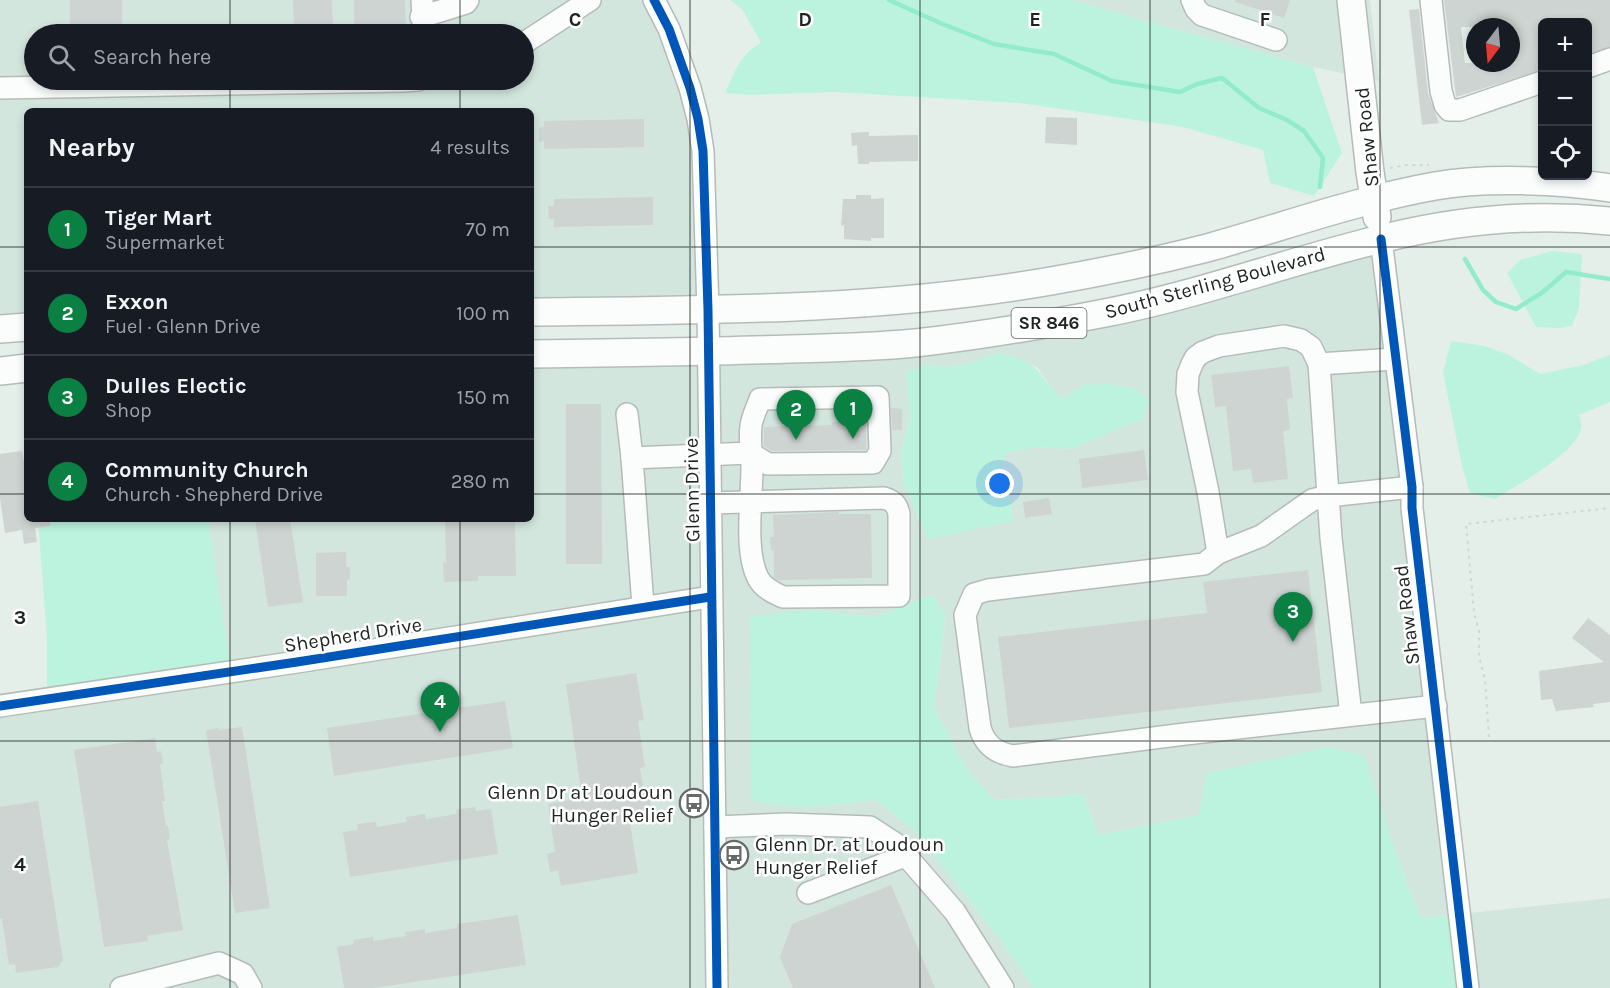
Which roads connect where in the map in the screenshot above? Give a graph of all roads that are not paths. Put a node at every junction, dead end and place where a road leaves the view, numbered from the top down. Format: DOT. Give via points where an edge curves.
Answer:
graph roads {
  1 [pos="468,0"];
  2 [pos="590,0"];
  3 [pos="654,0"];
  4 [pos="1192,0"];
  5 [pos="1351,0"];
  6 [pos="1431,0"];
  7 [pos="422,17"];
  8 [pos="534,36"];
  9 [pos="1276,40"];
  10 [pos="1610,59"];
  11 [pos="1592,65"];
  12 [pos="1538,83"];
  13 [pos="0,88"];
  14 [pos="24,88"];
  15 [pos="1610,188"];
  16 [pos="1375,200"];
  17 [pos="1610,221"];
  18 [pos="1381,239"];
  19 [pos="708,310"];
  20 [pos="534,312"];
  21 [pos="24,327"];
  22 [pos="0,329"];
  23 [pos="708,352"];
  24 [pos="534,354"];
  25 [pos="1395,359"];
  26 [pos="1319,364"];
  27 [pos="24,368"];
  28 [pos="0,371"];
  29 [pos="627,414"];
  30 [pos="750,453"];
  31 [pos="709,454"];
  32 [pos="632,458"];
  33 [pos="1412,487"];
  34 [pos="1328,496"];
  35 [pos="750,502"];
  36 [pos="710,503"];
  37 [pos="1218,554"];
  38 [pos="710,597"];
  39 [pos="643,606"];
  40 [pos="0,705"];
  41 [pos="1436,706"];
  42 [pos="1351,715"];
  43 [pos="715,827"];
  44 [pos="905,856"];
  45 [pos="808,892"];
  46 [pos="121,988"];
  47 [pos="251,988"];
  48 [pos="717,988"];
  49 [pos="1003,988"];
  50 [pos="1468,988"];
  1 -- 7 [label="street"];
  2 -- 8 [label="street"];
  3 -- 19 [label="street, Glenn Drive" via="669,29 698,119"];
  4 -- 9 [label="street" via="1202,15"];
  5 -- 16 [label="main road, Shaw Road"];
  6 -- 12 [label="street" via="1441,91 1449,110 1461,110"];
  10 -- 11 [label="street"];
  13 -- 14 [label="street"];
  15 -- 16 [label="main road, South Sterling Boulevard / SR 846" via="1562,183 1465,183"];
  16 -- 18 [label="main road, Shaw Road"];
  16 -- 19 [label="main road, South Sterling Boulevard / SR 846" via="1187,252 1064,279 847,305"];
  17 -- 18 [label="main road, South Sterling Boulevard / SR 846" via="1494,219"];
  18 -- 23 [label="main road, South Sterling Boulevard / SR 846" via="1178,297 1033,326 914,343"];
  18 -- 25 [label="street, Shaw Road"];
  19 -- 20 [label="main road, South Sterling Boulevard / SR 846"];
  19 -- 23 [label="street, Glenn Drive"];
  21 -- 22 [label="main road"];
  23 -- 24 [label="main road, South Sterling Boulevard / SR 846"];
  23 -- 31 [label="street, Glenn Drive"];
  25 -- 26 [label="street"];
  25 -- 33 [label="street, Shaw Road"];
  26 -- 34 [label="street"];
  26 -- 37 [label="street" via="1311,347 1284,336 1219,346 1203,352 1192,364 1187,392"];
  27 -- 28 [label="main road"];
  29 -- 32 [label="street"];
  30 -- 30 [label="street" via="768,464 873,463 880,451 878,398 760,399 751,423"];
  30 -- 31 [label="street"];
  30 -- 35 [label="street"];
  31 -- 32 [label="street"];
  31 -- 36 [label="street, Glenn Drive"];
  32 -- 39 [label="street"];
  33 -- 34 [label="street"];
  33 -- 41 [label="street, Shaw Road"];
  34 -- 37 [label="street" via="1312,500 1261,536"];
  34 -- 42 [label="street"];
  35 -- 35 [label="street" via="892,500 899,514 899,596 783,597 768,590 759,580 752,556"];
  35 -- 36 [label="street"];
  36 -- 38 [label="street, Glenn Drive"];
  37 -- 42 [label="street" via="1204,564 974,594 965,615 980,728 988,744 1013,756"];
  38 -- 39 [label="street, Shepherd Drive"];
  38 -- 43 [label="street, Glenn Drive"];
  39 -- 40 [label="street, Shepherd Drive"];
  41 -- 42 [label="street"];
  41 -- 50 [label="street, Shaw Road"];
  43 -- 44 [label="street" via="870,827 896,844"];
  43 -- 48 [label="street, Glenn Drive"];
  44 -- 45 [label="street"];
  44 -- 49 [label="street" via="955,912"];
  46 -- 47 [label="street" via="219,963 243,974"];
}
